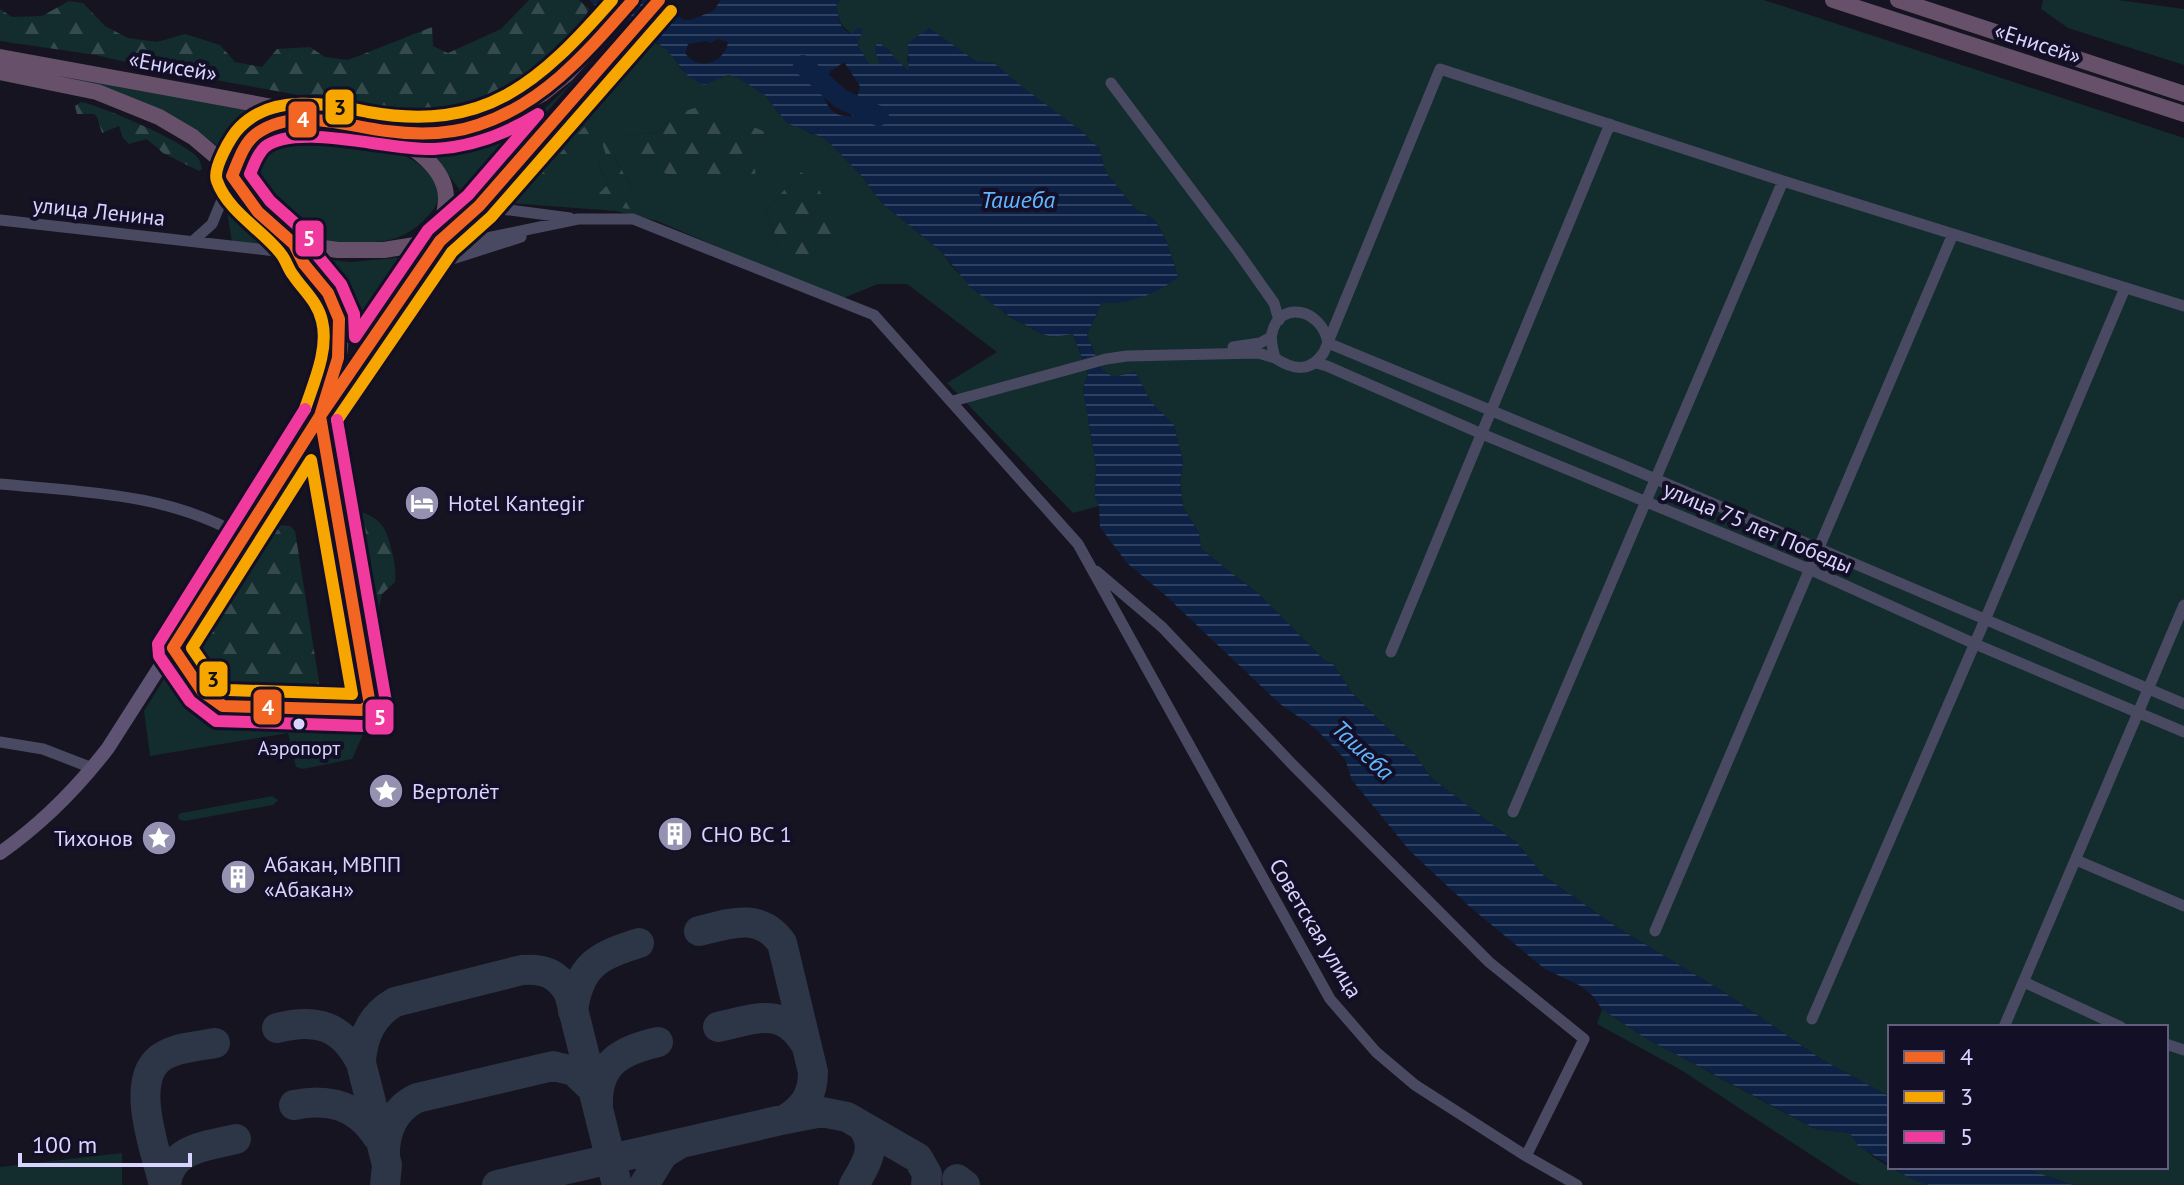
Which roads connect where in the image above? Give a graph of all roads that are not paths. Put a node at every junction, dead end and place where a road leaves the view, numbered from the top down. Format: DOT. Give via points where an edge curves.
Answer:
graph roads {
  1 [pos="633,0"];
  2 [pos="659,0"];
  3 [pos="1833,0"];
  4 [pos="1898,0"];
  5 [pos="0,57"];
  6 [pos="0,72"];
  7 [pos="1111,83"];
  8 [pos="2184,94"];
  9 [pos="2184,114"];
  10 [pos="337,121"];
  11 [pos="1610,124"];
  12 [pos="385,131"];
  13 [pos="232,176"];
  14 [pos="1783,181"];
  15 [pos="479,206"];
  16 [pos="578,219"];
  17 [pos="0,220"];
  18 [pos="1953,234"];
  19 [pos="193,241"];
  20 [pos="440,241"];
  21 [pos="294,244"];
  22 [pos="421,269"];
  23 [pos="2125,288"];
  24 [pos="2184,306"];
  25 [pos="1279,320"];
  26 [pos="1271,337"];
  27 [pos="1328,343"];
  28 [pos="1127,356"];
  29 [pos="1275,358"];
  30 [pos="1316,363"];
  31 [pos="953,401"];
  32 [pos="1492,410"];
  33 [pos="320,416"];
  34 [pos="1482,434"];
  35 [pos="1657,480"];
  36 [pos="0,484"];
  37 [pos="1647,502"];
  38 [pos="243,537"];
  39 [pos="1819,549"];
  40 [pos="1092,567"];
  41 [pos="1809,569"];
  42 [pos="2184,605"];
  43 [pos="1985,620"];
  44 [pos="1975,644"];
  45 [pos="1391,652"];
  46 [pos="2148,688"];
  47 [pos="2184,704"];
  48 [pos="2138,712"];
  49 [pos="2184,732"];
  50 [pos="0,742"];
  51 [pos="92,768"];
  52 [pos="1513,812"];
  53 [pos="0,853"];
  54 [pos="2076,860"];
  55 [pos="2184,906"];
  56 [pos="1655,931"];
  57 [pos="2024,982"];
  58 [pos="1812,1019"];
  59 [pos="2005,1025"];
  60 [pos="2117,1025"];
  61 [pos="1526,1156"];
  62 [pos="1577,1185"];
  1 -- 12 [label="highway, «Енисей»" via="567,74 542,94 495,118 447,131"];
  2 -- 15 [label="highway"];
  3 -- 9 [label="highway, «Енисей»"];
  4 -- 8 [label="highway, «Енисей»"];
  5 -- 10 [label="highway, «Енисей»"];
  6 -- 13 [label="highway, «Енисей»" via="97,92 159,117 193,137"];
  7 -- 25 [label="street" via="1238,252 1274,303"];
  10 -- 12 [label="highway, «Енисей»"];
  10 -- 13 [label="highway, «Енисей»" via="267,127 250,139"];
  11 -- 14 [label="street"];
  11 -- 27 [label="street" via="1440,69"];
  11 -- 32 [label="street"];
  12 -- 20 [label="highway, «Енисей»" via="424,157 444,184"];
  13 -- 19 [label="street" via="212,224"];
  13 -- 21 [label="highway, «Енисей»" via="258,212"];
  14 -- 18 [label="street"];
  14 -- 35 [label="street"];
  15 -- 16 [label="street"];
  15 -- 20 [label="highway"];
  16 -- 20 [label="street" via="463,243"];
  16 -- 22 [label="street"];
  16 -- 31 [label="street" via="633,219 874,315"];
  17 -- 19 [label="street, улица Ленина"];
  18 -- 23 [label="street"];
  18 -- 39 [label="street"];
  19 -- 21 [label="street, улица Ленина" via="276,251"];
  20 -- 21 [label="highway" via="358,251"];
  20 -- 22 [label="main road"];
  21 -- 33 [label="highway, «Енисей»" via="339,319 338,358"];
  22 -- 33 [label="main road"];
  23 -- 24 [label="street"];
  23 -- 43 [label="street"];
  25 -- 26 [label="street"];
  25 -- 27 [label="street" via="1307,313 1322,324"];
  26 -- 28 [label="street" via="1249,346"];
  26 -- 29 [label="street"];
  27 -- 30 [label="street"];
  27 -- 32 [label="street, улица 75 лет Победы"];
  28 -- 29 [label="street" via="1258,353"];
  28 -- 31 [label="street"];
  29 -- 30 [label="street" via="1296,369"];
  30 -- 34 [label="street, улица 75 лет Победы"];
  31 -- 40 [label="street" via="1060,521"];
  32 -- 34 [label="street"];
  32 -- 35 [label="street, улица 75 лет Победы"];
  33 -- 38 [label="main road"];
  34 -- 37 [label="street, улица 75 лет Победы"];
  34 -- 45 [label="street"];
  35 -- 37 [label="street"];
  35 -- 39 [label="street, улица 75 лет Победы"];
  36 -- 38 [label="street" via="147,499 215,520"];
  37 -- 41 [label="street, улица 75 лет Победы"];
  37 -- 52 [label="street"];
  38 -- 51 [label="main road"];
  39 -- 41 [label="street"];
  39 -- 43 [label="street, улица 75 лет Победы"];
  40 -- 61 [label="street, Советская улица" via="1330,999 1376,1052 1415,1085"];
  40 -- 61 [label="street" via="1162,627 1489,962 1584,1039"];
  41 -- 44 [label="street, улица 75 лет Победы"];
  41 -- 56 [label="street"];
  42 -- 46 [label="street"];
  43 -- 44 [label="street"];
  43 -- 46 [label="street, улица 75 лет Победы"];
  44 -- 48 [label="street, улица 75 лет Победы"];
  44 -- 58 [label="street"];
  46 -- 47 [label="street, улица 75 лет Победы"];
  46 -- 48 [label="street"];
  48 -- 49 [label="street, улица 75 лет Победы"];
  48 -- 54 [label="street"];
  50 -- 51 [label="street" via="43,749"];
  51 -- 53 [label="main road"];
  54 -- 55 [label="street"];
  54 -- 57 [label="street"];
  57 -- 59 [label="street"];
  57 -- 60 [label="street"];
  61 -- 62 [label="street, Советская улица"];
}
